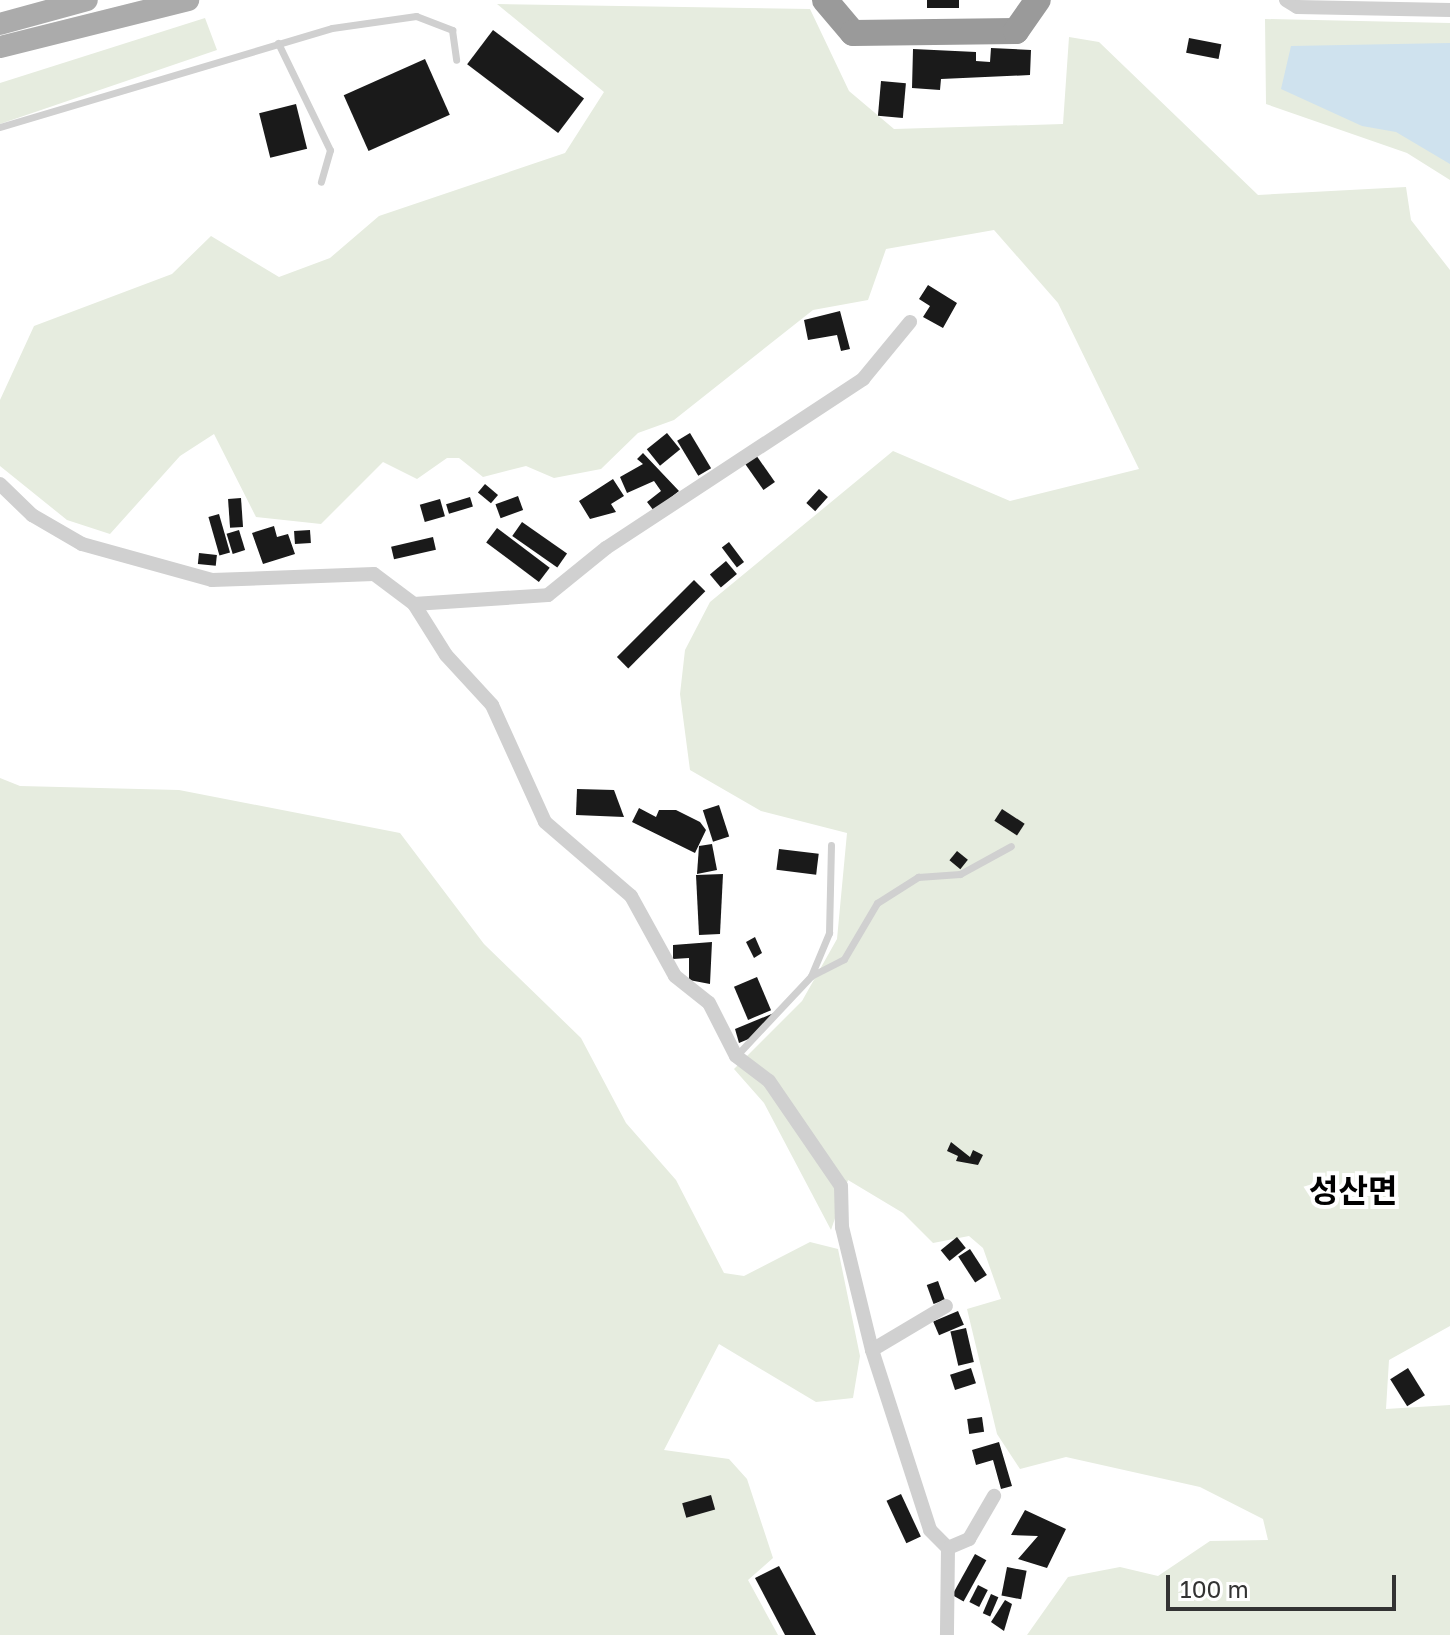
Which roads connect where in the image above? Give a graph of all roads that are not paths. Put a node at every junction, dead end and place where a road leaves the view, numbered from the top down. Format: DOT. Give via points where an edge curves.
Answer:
graph roads {
  1 [pos="87,0"];
  2 [pos="188,0"];
  3 [pos="825,0"];
  4 [pos="1038,0"];
  5 [pos="1286,0"];
  6 [pos="1450,10"];
  7 [pos="0,24"];
  8 [pos="278,43"];
  9 [pos="0,47"];
  10 [pos="456,60"];
  11 [pos="0,127"];
  12 [pos="321,182"];
  13 [pos="910,322"];
  14 [pos="0,484"];
  15 [pos="414,604"];
  16 [pos="831,845"];
  17 [pos="1011,846"];
  18 [pos="811,976"];
  19 [pos="736,1056"];
  20 [pos="946,1306"];
  21 [pos="872,1350"];
  22 [pos="994,1496"];
  23 [pos="948,1548"];
  24 [pos="947,1635"];
  1 -- 7 [label="main road"];
  2 -- 9 [label="main road"];
  3 -- 4 [label="highway" via="853,33 1016,31"];
  5 -- 6 [label="street" via="1297,7"];
  8 -- 10 [label="lane" via="416,16 452,30"];
  8 -- 11 [label="lane"];
  8 -- 12 [label="lane" via="330,150"];
  13 -- 15 [label="street" via="863,379 606,548 548,595"];
  14 -- 15 [label="street" via="32,515 82,544 156,567 269,583 374,574"];
  15 -- 19 [label="street" via="446,655 492,705 545,822 631,896 675,976 709,1003"];
  16 -- 18 [label="lane" via="829,933"];
  17 -- 18 [label="lane" via="960,874 918,877 877,903 844,959"];
  18 -- 19 [label="lane"];
  19 -- 21 [label="street" via="769,1081 841,1186 842,1227"];
  20 -- 21 [label="street"];
  21 -- 23 [label="street" via="930,1530"];
  22 -- 23 [label="street" via="969,1539"];
  23 -- 24 [label="street"];
}
